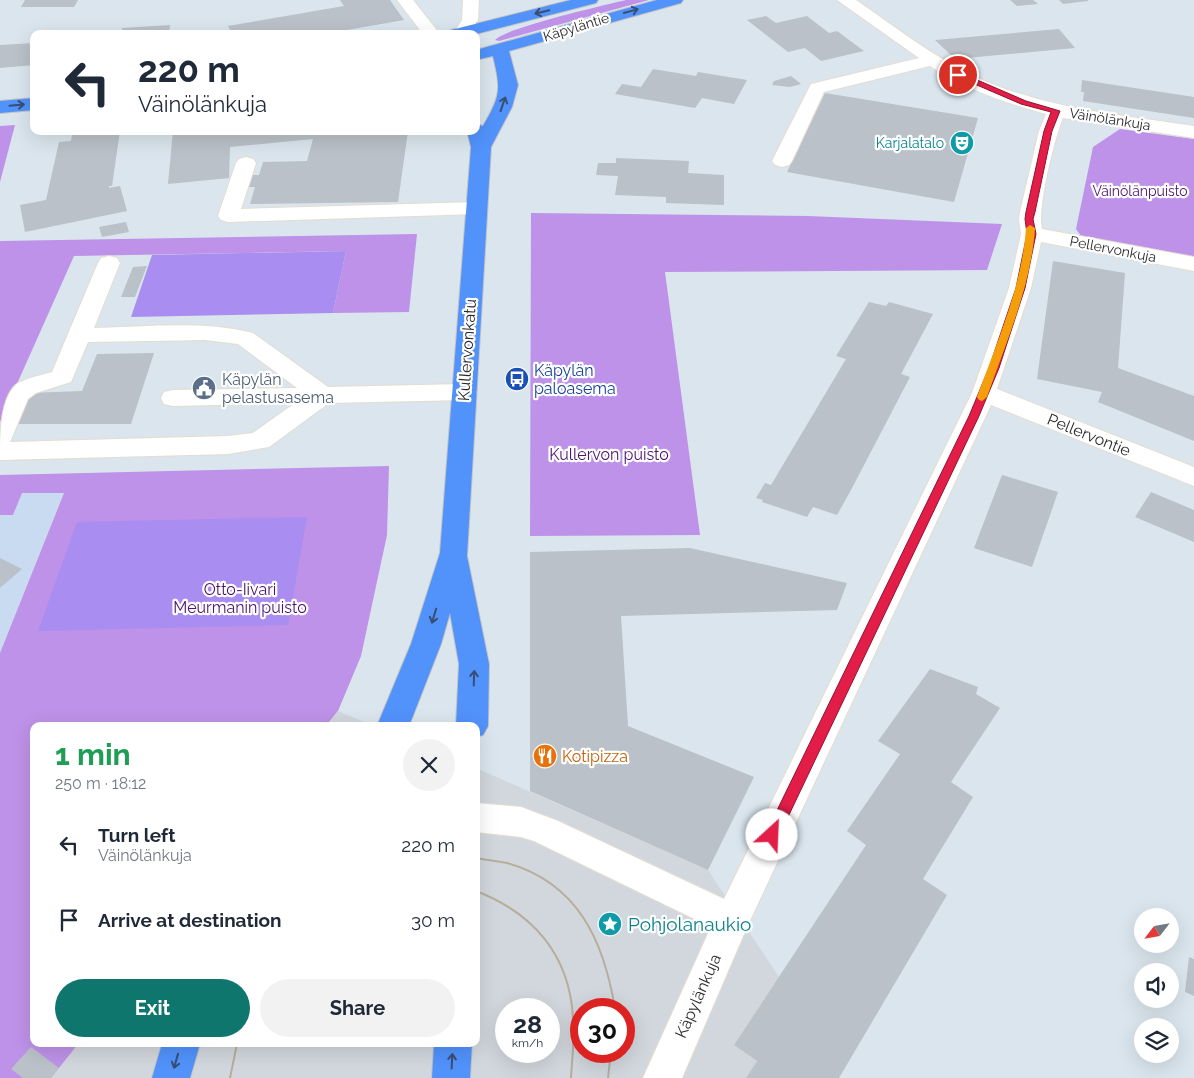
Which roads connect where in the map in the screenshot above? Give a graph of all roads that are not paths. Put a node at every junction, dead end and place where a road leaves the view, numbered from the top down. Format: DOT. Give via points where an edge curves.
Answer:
graph roads {
  1 [pos="406,0"];
  2 [pos="472,0"];
  3 [pos="590,0"];
  4 [pos="675,0"];
  5 [pos="845,0"];
  6 [pos="428,30"];
  7 [pos="466,30"];
  8 [pos="480,31"];
  9 [pos="480,41"];
  10 [pos="500,49"];
  11 [pos="480,54"];
  12 [pos="933,60"];
  13 [pos="30,104"];
  14 [pos="0,107"];
  15 [pos="1056,111"];
  16 [pos="1194,132"];
  17 [pos="479,139"];
  18 [pos="782,162"];
  19 [pos="246,163"];
  20 [pos="477,208"];
  21 [pos="1032,234"];
  22 [pos="109,263"];
  23 [pos="1194,264"];
  24 [pos="80,335"];
  25 [pos="465,392"];
  26 [pos="984,393"];
  27 [pos="323,395"];
  28 [pos="173,398"];
  29 [pos="0,438"];
  30 [pos="0,451"];
  31 [pos="1194,477"];
  32 [pos="454,553"];
  33 [pos="395,722"];
  34 [pos="472,722"];
  35 [pos="480,817"];
  36 [pos="732,920"];
  37 [pos="179,1047"];
  38 [pos="453,1047"];
  39 [pos="171,1078"];
  40 [pos="451,1078"];
  41 [pos="662,1078"];
  1 -- 6 [label="street"];
  2 -- 7 [label="street"];
  3 -- 8 [label="main road, Käpyläntie, one-way"];
  10 -- 4 [label="main road, Käpyläntie, one-way"];
  5 -- 12 [label="street, Väinölänkuja"];
  9 -- 10 [label="main road"];
  10 -- 11 [label="main road, Käpyläntie"];
  17 -- 10 [label="main road, Kullervonkatu, one-way" via="504,107 509,85"];
  12 -- 15 [label="street, Väinölänkuja" via="972,82"];
  12 -- 18 [label="street" via="817,88"];
  14 -- 13 [label="main road, one-way"];
  15 -- 16 [label="street, Väinölänkuja"];
  15 -- 21 [label="street, Käpylänkuja" via="1048,131 1030,212"];
  17 -- 20 [label="main road, Kullervonkatu"];
  19 -- 20 [label="street" via="228,216"];
  20 -- 25 [label="main road, Kullervonkatu"];
  21 -- 23 [label="street, Pellervonkuja"];
  21 -- 26 [label="street, Käpylänkuja" via="1020,288"];
  22 -- 24 [label="street"];
  24 -- 27 [label="street" via="205,333 245,338"];
  24 -- 29 [label="street" via="62,377 27,388 17,395"];
  25 -- 27 [label="street"];
  25 -- 32 [label="main road, Kullervonkatu"];
  26 -- 31 [label="street, Pellervontie"];
  26 -- 36 [label="street, Käpylänkuja"];
  27 -- 28 [label="street"];
  27 -- 30 [label="street" via="260,441 228,445"];
  32 -- 33 [label="main road, Kullervonkatu, one-way" via="426,644"];
  34 -- 32 [label="main road, Kullervonkatu, one-way" via="474,664"];
  35 -- 36 [label="street" via="521,822 546,831"];
  36 -- 41 [label="street, Käpylänkuja"];
  37 -- 39 [label="main road, one-way"];
  40 -- 38 [label="main road, one-way"];
}
